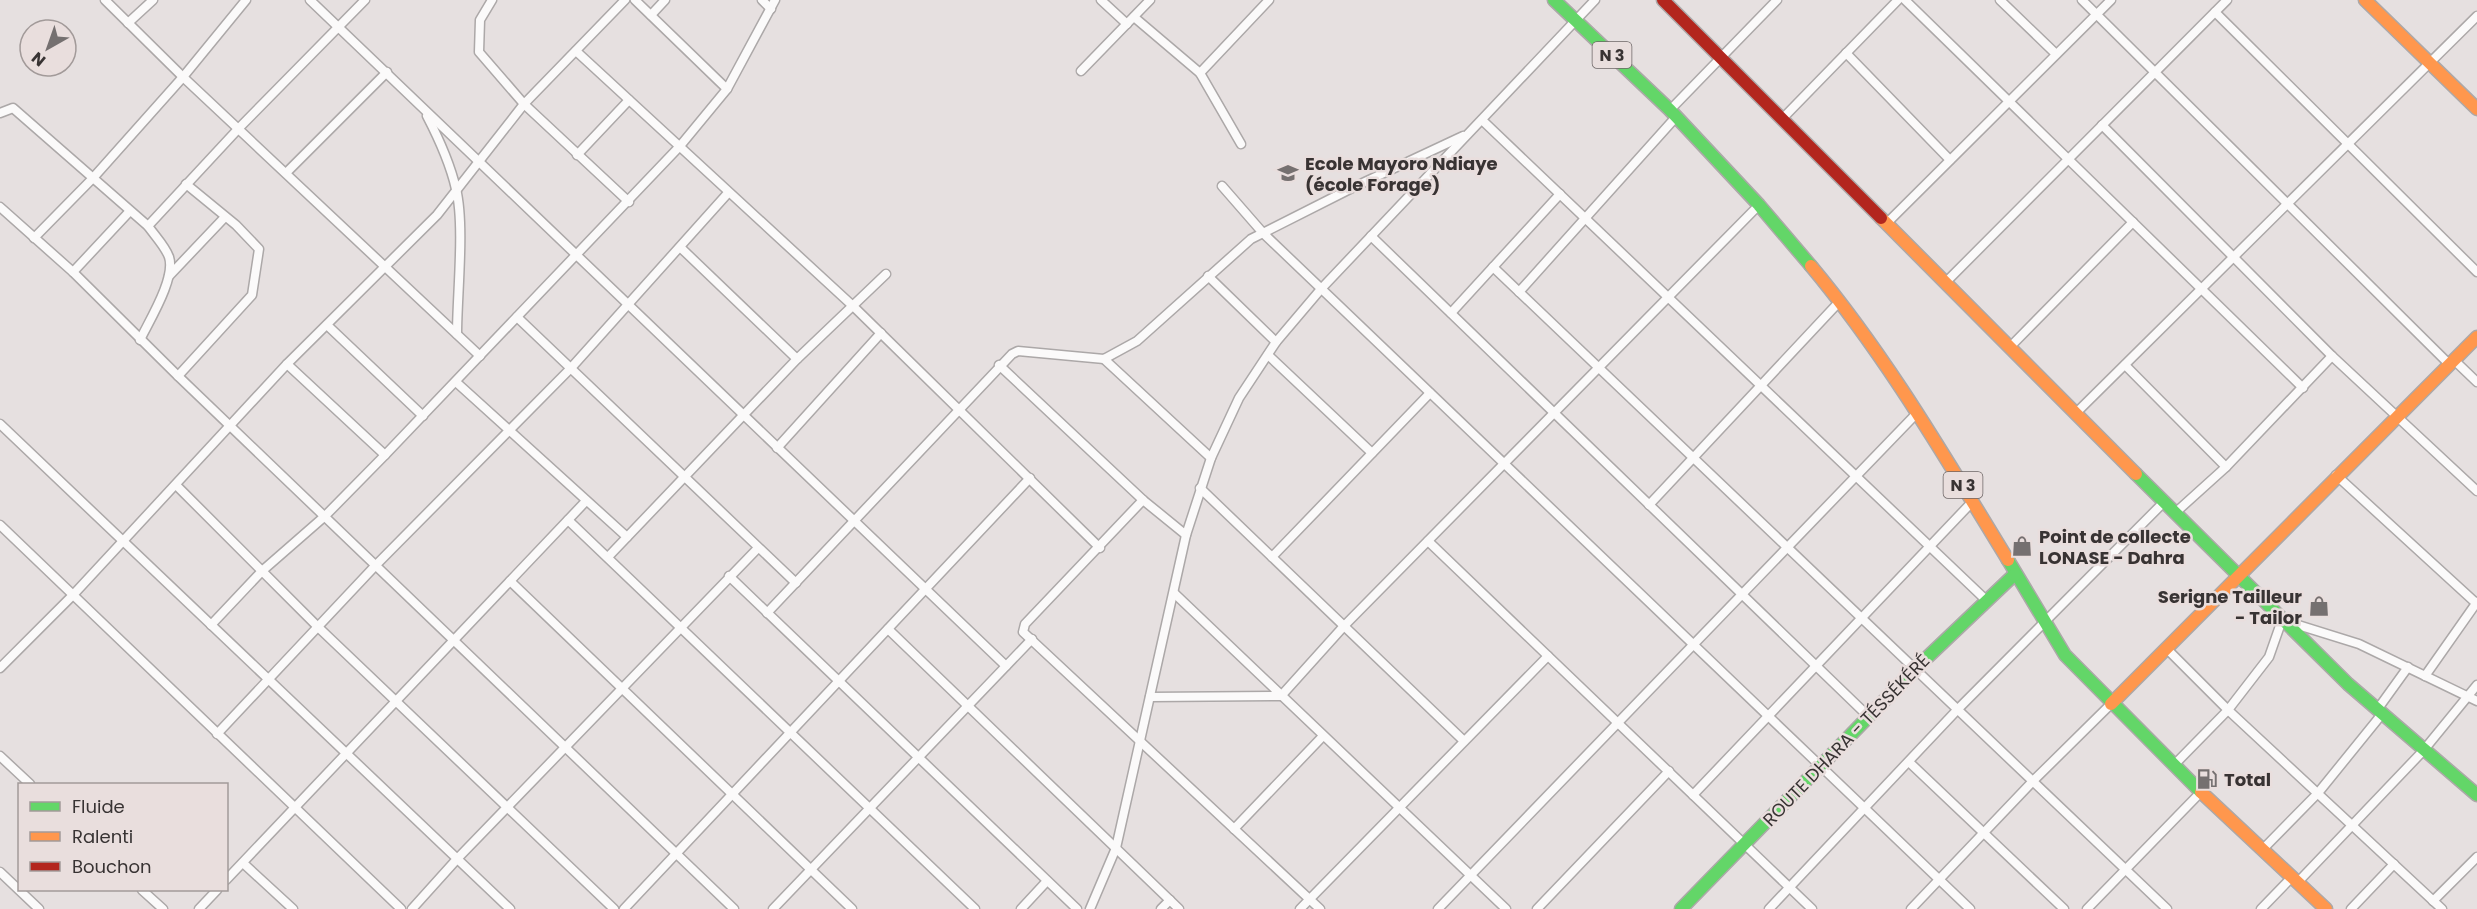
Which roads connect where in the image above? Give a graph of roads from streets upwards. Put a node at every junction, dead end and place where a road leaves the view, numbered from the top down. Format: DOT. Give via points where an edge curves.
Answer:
graph roads {
  1 [pos="105,0"];
  2 [pos="153,0"];
  3 [pos="246,0"];
  4 [pos="310,0"];
  5 [pos="365,0"];
  6 [pos="625,0"];
  7 [pos="635,0"];
  8 [pos="665,0"];
  9 [pos="762,0"];
  10 [pos="1101,0"];
  11 [pos="1150,0"];
  12 [pos="1269,0"];
  13 [pos="1554,0"];
  14 [pos="1595,0"];
  15 [pos="1663,0"];
  16 [pos="1777,0"];
  17 [pos="1898,0"];
  18 [pos="1905,0"];
  19 [pos="2000,0"];
  20 [pos="2082,0"];
  21 [pos="2111,0"];
  22 [pos="2227,0"];
  23 [pos="2365,0"];
  24 [pos="488,2"];
  25 [pos="773,4"];
  26 [pos="2215,12"];
  27 [pos="2097,14"];
  28 [pos="651,15"];
  29 [pos="2477,16"];
  30 [pos="1134,17"];
  31 [pos="1575,21"];
  32 [pos="129,23"];
  33 [pos="1127,24"];
  34 [pos="341,27"];
  35 [pos="576,51"];
  36 [pos="1845,53"];
  37 [pos="2056,54"];
  38 [pos="1722,57"];
  39 [pos="2430,63"];
  40 [pos="1081,71"];
  41 [pos="387,72"];
  42 [pos="2156,72"];
  43 [pos="1200,73"];
  44 [pos="183,78"];
  45 [pos="727,89"];
  46 [pos="629,100"];
  47 [pos="2009,101"];
  48 [pos="524,104"];
  49 [pos="423,109"];
  50 [pos="2477,109"];
  51 [pos="0,113"];
  52 [pos="1673,114"];
  53 [pos="1783,118"];
  54 [pos="1482,120"];
  55 [pos="2102,125"];
  56 [pos="239,128"];
  57 [pos="1468,134"];
  58 [pos="1241,144"];
  59 [pos="2348,144"];
  60 [pos="680,146"];
  61 [pos="578,155"];
  62 [pos="2069,159"];
  63 [pos="1950,160"];
  64 [pos="479,164"];
  65 [pos="286,173"];
  66 [pos="93,178"];
  67 [pos="186,184"];
  68 [pos="1222,186"];
  69 [pos="457,191"];
  70 [pos="728,192"];
  71 [pos="1560,194"];
  72 [pos="629,202"];
  73 [pos="2288,203"];
  74 [pos="1760,205"];
  75 [pos="0,207"];
  76 [pos="129,212"];
  77 [pos="225,217"];
  78 [pos="1586,219"];
  79 [pos="2133,222"];
  80 [pos="1887,223"];
  81 [pos="148,226"];
  82 [pos="1263,233"];
  83 [pos="1371,236"];
  84 [pos="34,238"];
  85 [pos="681,248"];
  86 [pos="2235,256"];
  87 [pos="576,257"];
  88 [pos="384,267"];
  89 [pos="1493,267"];
  90 [pos="73,272"];
  91 [pos="2477,272"];
  92 [pos="886,274"];
  93 [pos="169,276"];
  94 [pos="1208,276"];
  95 [pos="1946,282"];
  96 [pos="1321,289"];
  97 [pos="2201,289"];
  98 [pos="1519,292"];
  99 [pos="1669,298"];
  100 [pos="1840,300"];
  101 [pos="629,306"];
  102 [pos="854,307"];
  103 [pos="1451,314"];
  104 [pos="517,317"];
  105 [pos="327,325"];
  106 [pos="881,333"];
  107 [pos="457,334"];
  108 [pos="2477,337"];
  109 [pos="140,340"];
  110 [pos="1276,342"];
  111 [pos="2010,347"];
  112 [pos="1268,354"];
  113 [pos="480,356"];
  114 [pos="2332,356"];
  115 [pos="797,359"];
  116 [pos="1104,359"];
  117 [pos="2452,362"];
  118 [pos="287,364"];
  119 [pos="999,365"];
  120 [pos="2125,365"];
  121 [pos="571,368"];
  122 [pos="1600,368"];
  123 [pos="178,376"];
  124 [pos="456,382"];
  125 [pos="2477,382"];
  126 [pos="1761,385"];
  127 [pos="2303,388"];
  128 [pos="1430,393"];
  129 [pos="958,409"];
  130 [pos="1918,412"];
  131 [pos="2076,413"];
  132 [pos="1555,414"];
  133 [pos="743,415"];
  134 [pos="423,416"];
  135 [pos="2398,417"];
  136 [pos="0,424"];
  137 [pos="230,426"];
  138 [pos="508,430"];
  139 [pos="777,448"];
  140 [pos="1372,453"];
  141 [pos="385,455"];
  142 [pos="1694,457"];
  143 [pos="1211,458"];
  144 [pos="1505,464"];
  145 [pos="2226,467"];
  146 [pos="2336,475"];
  147 [pos="684,477"];
  148 [pos="1856,477"];
  149 [pos="1030,478"];
  150 [pos="176,485"];
  151 [pos="1200,488"];
  152 [pos="2477,491"];
  153 [pos="1143,500"];
  154 [pos="586,501"];
  155 [pos="1973,501"];
  156 [pos="2164,502"];
  157 [pos="1649,505"];
  158 [pos="2175,513"];
  159 [pos="325,516"];
  160 [pos="854,519"];
  161 [pos="568,520"];
  162 [pos="0,525"];
  163 [pos="1186,535"];
  164 [pos="627,537"];
  165 [pos="122,540"];
  166 [pos="1428,541"];
  167 [pos="1788,547"];
  168 [pos="1930,547"];
  169 [pos="758,548"];
  170 [pos="1100,548"];
  171 [pos="608,557"];
  172 [pos="1272,557"];
  173 [pos="375,566"];
  174 [pos="262,572"];
  175 [pos="2015,574"];
  176 [pos="2239,574"];
  177 [pos="729,576"];
  178 [pos="510,581"];
  179 [pos="796,583"];
  180 [pos="926,589"];
  181 [pos="1174,593"];
  182 [pos="73,594"];
  183 [pos="1742,594"];
  184 [pos="1986,600"];
  185 [pos="2477,603"];
  186 [pos="767,613"];
  187 [pos="1860,617"];
  188 [pos="2282,620"];
  189 [pos="2044,623"];
  190 [pos="211,625"];
  191 [pos="1344,626"];
  192 [pos="318,627"];
  193 [pos="681,627"];
  194 [pos="888,629"];
  195 [pos="1032,639"];
  196 [pos="454,640"];
  197 [pos="1694,645"];
  198 [pos="2167,648"];
  199 [pos="1548,656"];
  200 [pos="1815,665"];
  201 [pos="1006,666"];
  202 [pos="0,668"];
  203 [pos="2408,668"];
  204 [pos="1915,669"];
  205 [pos="2425,676"];
  206 [pos="269,680"];
  207 [pos="839,681"];
  208 [pos="2477,685"];
  209 [pos="622,689"];
  210 [pos="1281,696"];
  211 [pos="1150,697"];
  212 [pos="2468,697"];
  213 [pos="396,701"];
  214 [pos="2477,701"];
  215 [pos="2111,704"];
  216 [pos="968,706"];
  217 [pos="1958,709"];
  218 [pos="2228,710"];
  219 [pos="2380,712"];
  220 [pos="1767,715"];
  221 [pos="1868,717"];
  222 [pos="1618,723"];
  223 [pos="790,732"];
  224 [pos="217,734"];
  225 [pos="1323,736"];
  226 [pos="1140,741"];
  227 [pos="1464,741"];
  228 [pos="565,748"];
  229 [pos="2423,751"];
  230 [pos="346,753"];
  231 [pos="0,756"];
  232 [pos="918,758"];
  233 [pos="1909,762"];
  234 [pos="1820,766"];
  235 [pos="2173,766"];
  236 [pos="1669,771"];
  237 [pos="2033,781"];
  238 [pos="29,783"];
  239 [pos="2201,792"];
  240 [pos="732,794"];
  241 [pos="2318,794"];
  242 [pos="1693,795"];
  243 [pos="2477,795"];
  244 [pos="507,807"];
  245 [pos="1399,807"];
  246 [pos="295,808"];
  247 [pos="870,808"];
  248 [pos="1865,809"];
  249 [pos="2352,825"];
  250 [pos="1234,829"];
  251 [pos="1984,834"];
  252 [pos="1744,844"];
  253 [pos="1116,848"];
  254 [pos="2263,849"];
  255 [pos="676,853"];
  256 [pos="2477,857"];
  257 [pos="457,859"];
  258 [pos="243,862"];
  259 [pos="2394,864"];
  260 [pos="2125,869"];
  261 [pos="811,870"];
  262 [pos="0,872"];
  263 [pos="1470,876"];
  264 [pos="228,878"];
  265 [pos="1939,879"];
  266 [pos="2295,879"];
  267 [pos="1047,881"];
  268 [pos="1790,888"];
  269 [pos="18,889"];
  270 [pos="20,891"];
  271 [pos="143,891"];
  272 [pos="216,891"];
  273 [pos="1309,899"];
  274 [pos="1170,900"];
  275 [pos="2433,901"];
  276 [pos="39,909"];
  277 [pos="163,909"];
  278 [pos="199,909"];
  279 [pos="292,909"];
  280 [pos="401,909"];
  281 [pos="412,909"];
  282 [pos="510,909"];
  283 [pos="614,909"];
  284 [pos="624,909"];
  285 [pos="734,909"];
  286 [pos="773,909"];
  287 [pos="852,909"];
  288 [pos="975,909"];
  289 [pos="1020,909"];
  290 [pos="1077,909"];
  291 [pos="1090,909"];
  292 [pos="1161,909"];
  293 [pos="1179,909"];
  294 [pos="1300,909"];
  295 [pos="1320,909"];
  296 [pos="1438,909"];
  297 [pos="1506,909"];
  298 [pos="1538,909"];
  299 [pos="1681,909"];
  300 [pos="1769,909"];
  301 [pos="1812,909"];
  302 [pos="1911,909"];
  303 [pos="1970,909"];
  304 [pos="2064,909"];
  305 [pos="2087,909"];
  306 [pos="2167,909"];
  307 [pos="2261,909"];
  308 [pos="2326,909"];
  309 [pos="2351,909"];
  310 [pos="2442,909"];
  1 -- 32 [label="street"];
  2 -- 32 [label="street"];
  3 -- 44 [label="street"];
  4 -- 34 [label="street"];
  5 -- 34 [label="street"];
  6 -- 35 [label="street"];
  7 -- 28 [label="street"];
  8 -- 28 [label="street"];
  9 -- 25 [label="street"];
  10 -- 33 [label="street"];
  11 -- 30 [label="street"];
  12 -- 43 [label="street"];
  13 -- 31 [label="street, N 3"];
  14 -- 31 [label="street"];
  15 -- 38 [label="street"];
  16 -- 38 [label="street"];
  17 -- 36 [label="street"];
  18 -- 47 [label="street"];
  19 -- 37 [label="street"];
  20 -- 27 [label="street"];
  21 -- 27 [label="street"];
  22 -- 26 [label="street"];
  23 -- 39 [label="street"];
  24 -- 48 [label="street" via="480,20 479,52"];
  25 -- 45 [label="street"];
  26 -- 42 [label="street"];
  26 -- 59 [label="street"];
  27 -- 37 [label="street"];
  27 -- 42 [label="street"];
  28 -- 45 [label="street"];
  29 -- 39 [label="street"];
  30 -- 33 [label="street"];
  30 -- 43 [label="street"];
  31 -- 52 [label="street, N 3"];
  31 -- 54 [label="street"];
  32 -- 44 [label="street"];
  33 -- 40 [label="street"];
  34 -- 41 [label="street"];
  34 -- 56 [label="street"];
  35 -- 46 [label="street"];
  35 -- 48 [label="street"];
  36 -- 53 [label="street"];
  36 -- 63 [label="street"];
  37 -- 47 [label="street"];
  38 -- 52 [label="street"];
  38 -- 53 [label="street"];
  39 -- 50 [label="street"];
  39 -- 59 [label="street"];
  41 -- 49 [label="street"];
  41 -- 65 [label="street"];
  42 -- 55 [label="street"];
  42 -- 73 [label="street"];
  43 -- 58 [label="street"];
  44 -- 56 [label="street"];
  44 -- 66 [label="street"];
  45 -- 60 [label="street"];
  46 -- 60 [label="street"];
  46 -- 61 [label="street"];
  47 -- 62 [label="street"];
  47 -- 63 [label="street"];
  48 -- 61 [label="street"];
  48 -- 64 [label="street"];
  49 -- 64 [label="street"];
  49 -- 69 [label="street" via="441,142"];
  51 -- 66 [label="street" via="13,108"];
  52 -- 74 [label="street, N 3"];
  52 -- 78 [label="street"];
  53 -- 80 [label="street"];
  54 -- 57 [label="street"];
  54 -- 71 [label="street"];
  55 -- 62 [label="street"];
  55 -- 86 [label="street"];
  56 -- 65 [label="street"];
  56 -- 67 [label="street"];
  57 -- 82 [label="street"];
  57 -- 83 [label="street"];
  59 -- 73 [label="street"];
  59 -- 91 [label="street"];
  60 -- 70 [label="street"];
  60 -- 72 [label="street"];
  61 -- 72 [label="street"];
  62 -- 79 [label="street"];
  62 -- 95 [label="street"];
  63 -- 80 [label="street"];
  64 -- 69 [label="street"];
  64 -- 87 [label="street"];
  65 -- 88 [label="street"];
  66 -- 76 [label="street"];
  66 -- 84 [label="street"];
  67 -- 77 [label="street"];
  67 -- 81 [label="street"];
  68 -- 82 [label="street"];
  69 -- 88 [label="street"];
  69 -- 107 [label="street"];
  70 -- 85 [label="street"];
  70 -- 102 [label="street"];
  71 -- 78 [label="street"];
  71 -- 89 [label="street"];
  72 -- 87 [label="street"];
  73 -- 86 [label="street"];
  73 -- 117 [label="street"];
  74 -- 99 [label="street"];
  74 -- 100 [label="street, N 3"];
  75 -- 84 [label="street"];
  76 -- 81 [label="street"];
  76 -- 90 [label="street"];
  77 -- 93 [label="street"];
  77 -- 123 [label="street" via="259,249 252,295"];
  78 -- 98 [label="street"];
  78 -- 99 [label="street"];
  79 -- 97 [label="street"];
  79 -- 111 [label="street"];
  80 -- 95 [label="street"];
  81 -- 93 [label="street" via="170,259"];
  82 -- 94 [label="street"];
  82 -- 96 [label="street"];
  83 -- 96 [label="street"];
  83 -- 103 [label="street"];
  84 -- 90 [label="street"];
  85 -- 101 [label="street"];
  85 -- 115 [label="street"];
  86 -- 97 [label="street"];
  86 -- 114 [label="street"];
  87 -- 101 [label="street"];
  87 -- 104 [label="street"];
  88 -- 105 [label="street"];
  88 -- 107 [label="street"];
  89 -- 98 [label="street"];
  89 -- 103 [label="street"];
  90 -- 109 [label="street"];
  92 -- 102 [label="street"];
  93 -- 109 [label="street"];
  94 -- 110 [label="street"];
  94 -- 116 [label="street" via="1137,341"];
  95 -- 111 [label="street"];
  96 -- 110 [label="street"];
  96 -- 128 [label="street"];
  97 -- 120 [label="street"];
  97 -- 127 [label="street"];
  98 -- 122 [label="street"];
  99 -- 122 [label="street"];
  99 -- 126 [label="street"];
  100 -- 126 [label="street"];
  100 -- 130 [label="street, N 3"];
  101 -- 121 [label="street"];
  101 -- 133 [label="street"];
  102 -- 106 [label="street"];
  102 -- 115 [label="street"];
  103 -- 132 [label="street"];
  104 -- 113 [label="street"];
  104 -- 121 [label="street"];
  105 -- 118 [label="street"];
  105 -- 134 [label="street"];
  106 -- 129 [label="street"];
  106 -- 139 [label="street"];
  107 -- 113 [label="street"];
  108 -- 117 [label="street"];
  109 -- 123 [label="street"];
  110 -- 112 [label="street"];
  111 -- 131 [label="street"];
  112 -- 140 [label="street"];
  112 -- 143 [label="street" via="1239,398"];
  113 -- 124 [label="street"];
  114 -- 127 [label="street"];
  114 -- 135 [label="street"];
  115 -- 133 [label="street"];
  116 -- 119 [label="street" via="1018,351"];
  116 -- 143 [label="street"];
  117 -- 125 [label="street"];
  117 -- 135 [label="street"];
  118 -- 137 [label="street"];
  118 -- 141 [label="street"];
  119 -- 129 [label="street"];
  119 -- 153 [label="street"];
  120 -- 131 [label="street"];
  120 -- 145 [label="street"];
  121 -- 138 [label="street"];
  121 -- 147 [label="street"];
  122 -- 132 [label="street"];
  122 -- 142 [label="street"];
  123 -- 137 [label="street"];
  124 -- 134 [label="street"];
  124 -- 138 [label="street"];
  126 -- 142 [label="street"];
  126 -- 148 [label="street"];
  127 -- 145 [label="street"];
  128 -- 140 [label="street"];
  128 -- 144 [label="street"];
  129 -- 149 [label="street"];
  129 -- 160 [label="street"];
  130 -- 148 [label="street"];
  130 -- 155 [label="street, N 3"];
  131 -- 156 [label="street"];
  132 -- 144 [label="street"];
  132 -- 157 [label="street"];
  133 -- 139 [label="street"];
  133 -- 147 [label="street"];
  134 -- 141 [label="street"];
  135 -- 146 [label="street"];
  135 -- 152 [label="street"];
  136 -- 165 [label="street"];
  137 -- 150 [label="street"];
  137 -- 159 [label="street"];
  138 -- 154 [label="street"];
  138 -- 173 [label="street"];
  139 -- 160 [label="street"];
  140 -- 172 [label="street"];
  141 -- 159 [label="street"];
  142 -- 157 [label="street"];
  142 -- 167 [label="street"];
  143 -- 151 [label="street"];
  144 -- 166 [label="street"];
  144 -- 197 [label="street"];
  145 -- 158 [label="street"];
  146 -- 176 [label="street"];
  146 -- 185 [label="street"];
  147 -- 164 [label="street"];
  147 -- 169 [label="street"];
  148 -- 167 [label="street"];
  148 -- 168 [label="street"];
  149 -- 170 [label="street"];
  149 -- 180 [label="street"];
  150 -- 165 [label="street"];
  150 -- 174 [label="street"];
  151 -- 163 [label="street"];
  151 -- 172 [label="street"];
  153 -- 163 [label="street"];
  153 -- 170 [label="street"];
  154 -- 161 [label="street"];
  154 -- 164 [label="street"];
  155 -- 168 [label="street"];
  155 -- 175 [label="street, N 3"];
  156 -- 158 [label="street"];
  156 -- 189 [label="street"];
  157 -- 183 [label="street"];
  158 -- 176 [label="street"];
  159 -- 173 [label="street"];
  159 -- 174 [label="street"];
  160 -- 179 [label="street"];
  160 -- 180 [label="street"];
  161 -- 171 [label="street"];
  161 -- 178 [label="street"];
  162 -- 182 [label="street"];
  163 -- 181 [label="street"];
  164 -- 171 [label="street"];
  165 -- 182 [label="street"];
  165 -- 190 [label="street"];
  166 -- 191 [label="street"];
  166 -- 199 [label="street"];
  167 -- 183 [label="street"];
  167 -- 187 [label="street"];
  168 -- 184 [label="street"];
  168 -- 187 [label="street"];
  169 -- 177 [label="street"];
  169 -- 179 [label="street"];
  170 -- 195 [label="street" via="1025,624 1023,632"];
  171 -- 193 [label="street"];
  172 -- 191 [label="street"];
  173 -- 192 [label="street"];
  173 -- 196 [label="street"];
  174 -- 190 [label="street"];
  174 -- 192 [label="street"];
  175 -- 184 [label="street, ROUTE DHARA - TÉSSÉKÉRÉ"];
  175 -- 189 [label="street, N 3"];
  176 -- 188 [label="street"];
  176 -- 198 [label="street"];
  177 -- 186 [label="street"];
  177 -- 193 [label="street"];
  178 -- 196 [label="street"];
  178 -- 209 [label="street"];
  179 -- 186 [label="street"];
  180 -- 194 [label="street"];
  180 -- 201 [label="street"];
  181 -- 210 [label="street"];
  181 -- 211 [label="street"];
  182 -- 202 [label="street"];
  182 -- 224 [label="street"];
  183 -- 197 [label="street"];
  183 -- 200 [label="street"];
  184 -- 204 [label="street, ROUTE DHARA - TÉSSÉKÉRÉ"];
  185 -- 205 [label="street"];
  186 -- 207 [label="street"];
  187 -- 200 [label="street"];
  187 -- 204 [label="street"];
  188 -- 203 [label="street" via="2339,636"];
  188 -- 218 [label="street" via="2269,657"];
  188 -- 219 [label="street"];
  189 -- 215 [label="street, N 3" via="2065,655"];
  189 -- 217 [label="street"];
  190 -- 206 [label="street"];
  191 -- 210 [label="street"];
  191 -- 227 [label="street"];
  192 -- 206 [label="street"];
  192 -- 213 [label="street"];
  193 -- 209 [label="street"];
  193 -- 223 [label="street"];
  194 -- 207 [label="street"];
  194 -- 216 [label="street"];
  195 -- 201 [label="street"];
  195 -- 226 [label="street"];
  196 -- 213 [label="street"];
  196 -- 228 [label="street"];
  197 -- 220 [label="street"];
  197 -- 222 [label="street"];
  198 -- 215 [label="street"];
  198 -- 218 [label="street"];
  199 -- 222 [label="street"];
  199 -- 227 [label="street"];
  200 -- 220 [label="street"];
  200 -- 221 [label="street"];
  201 -- 216 [label="street"];
  203 -- 205 [label="street"];
  203 -- 219 [label="street"];
  204 -- 217 [label="street"];
  204 -- 221 [label="street, ROUTE DHARA - TÉSSÉKÉRÉ"];
  205 -- 212 [label="street"];
  206 -- 224 [label="street"];
  206 -- 230 [label="street"];
  207 -- 223 [label="street"];
  207 -- 232 [label="street"];
  208 -- 212 [label="street"];
  209 -- 228 [label="street"];
  209 -- 240 [label="street"];
  210 -- 211 [label="street"];
  210 -- 225 [label="street"];
  211 -- 226 [label="street"];
  212 -- 214 [label="street"];
  212 -- 229 [label="street"];
  213 -- 230 [label="street"];
  213 -- 244 [label="street"];
  215 -- 235 [label="street, N 3"];
  215 -- 237 [label="street"];
  216 -- 232 [label="street"];
  216 -- 253 [label="street"];
  217 -- 233 [label="street"];
  217 -- 237 [label="street"];
  218 -- 235 [label="street"];
  218 -- 241 [label="street"];
  219 -- 229 [label="street"];
  219 -- 241 [label="street"];
  220 -- 234 [label="street"];
  220 -- 242 [label="street"];
  221 -- 234 [label="street, ROUTE DHARA - TÉSSÉKÉRÉ"];
  222 -- 236 [label="street"];
  222 -- 263 [label="street"];
  223 -- 240 [label="street"];
  223 -- 247 [label="street"];
  224 -- 246 [label="street"];
  225 -- 245 [label="street"];
  225 -- 250 [label="street"];
  226 -- 250 [label="street"];
  226 -- 253 [label="street"];
  227 -- 245 [label="street"];
  228 -- 244 [label="street"];
  228 -- 255 [label="street"];
  229 -- 243 [label="street"];
  229 -- 249 [label="street"];
  230 -- 246 [label="street"];
  230 -- 257 [label="street"];
  231 -- 238 [label="street"];
  232 -- 247 [label="street"];
  232 -- 267 [label="street"];
  233 -- 248 [label="street"];
  233 -- 251 [label="street"];
  234 -- 248 [label="street"];
  234 -- 252 [label="street, ROUTE DHARA - TÉSSÉKÉRÉ"];
  235 -- 239 [label="street, N 3"];
  236 -- 242 [label="street"];
  236 -- 298 [label="street"];
  237 -- 251 [label="street"];
  237 -- 260 [label="street"];
  239 -- 254 [label="street, N 3"];
  239 -- 260 [label="street"];
  240 -- 255 [label="street"];
  240 -- 261 [label="street"];
  241 -- 249 [label="street"];
  241 -- 254 [label="street"];
  242 -- 252 [label="street"];
  244 -- 257 [label="street"];
  244 -- 283 [label="street"];
  245 -- 263 [label="street"];
  245 -- 273 [label="street"];
  246 -- 258 [label="street"];
  246 -- 280 [label="street"];
  247 -- 261 [label="street"];
  247 -- 288 [label="street"];
  248 -- 265 [label="street"];
  248 -- 268 [label="street"];
  249 -- 259 [label="street"];
  249 -- 266 [label="street"];
  250 -- 273 [label="street"];
  251 -- 265 [label="street"];
  251 -- 304 [label="street"];
  252 -- 268 [label="street"];
  252 -- 299 [label="street, ROUTE DHARA - TÉSSÉKÉRÉ"];
  253 -- 274 [label="street"];
  253 -- 291 [label="street"];
  254 -- 266 [label="street, N 3"];
  255 -- 284 [label="street"];
  255 -- 285 [label="street"];
  256 -- 275 [label="street"];
  257 -- 281 [label="street"];
  257 -- 282 [label="street"];
  258 -- 264 [label="street"];
  258 -- 279 [label="street"];
  259 -- 275 [label="street"];
  259 -- 309 [label="street"];
  260 -- 305 [label="street"];
  260 -- 306 [label="street"];
  261 -- 286 [label="street"];
  261 -- 287 [label="street"];
  262 -- 269 [label="street"];
  263 -- 296 [label="street"];
  263 -- 297 [label="street"];
  265 -- 302 [label="street"];
  265 -- 303 [label="street"];
  266 -- 307 [label="street"];
  266 -- 308 [label="street, N 3"];
  267 -- 289 [label="street"];
  267 -- 290 [label="street"];
  268 -- 300 [label="street"];
  268 -- 301 [label="street"];
  270 -- 276 [label="street"];
  271 -- 277 [label="street"];
  272 -- 278 [label="street"];
  273 -- 294 [label="street"];
  273 -- 295 [label="street"];
  274 -- 292 [label="street"];
  274 -- 293 [label="street"];
  275 -- 310 [label="street"];
}
